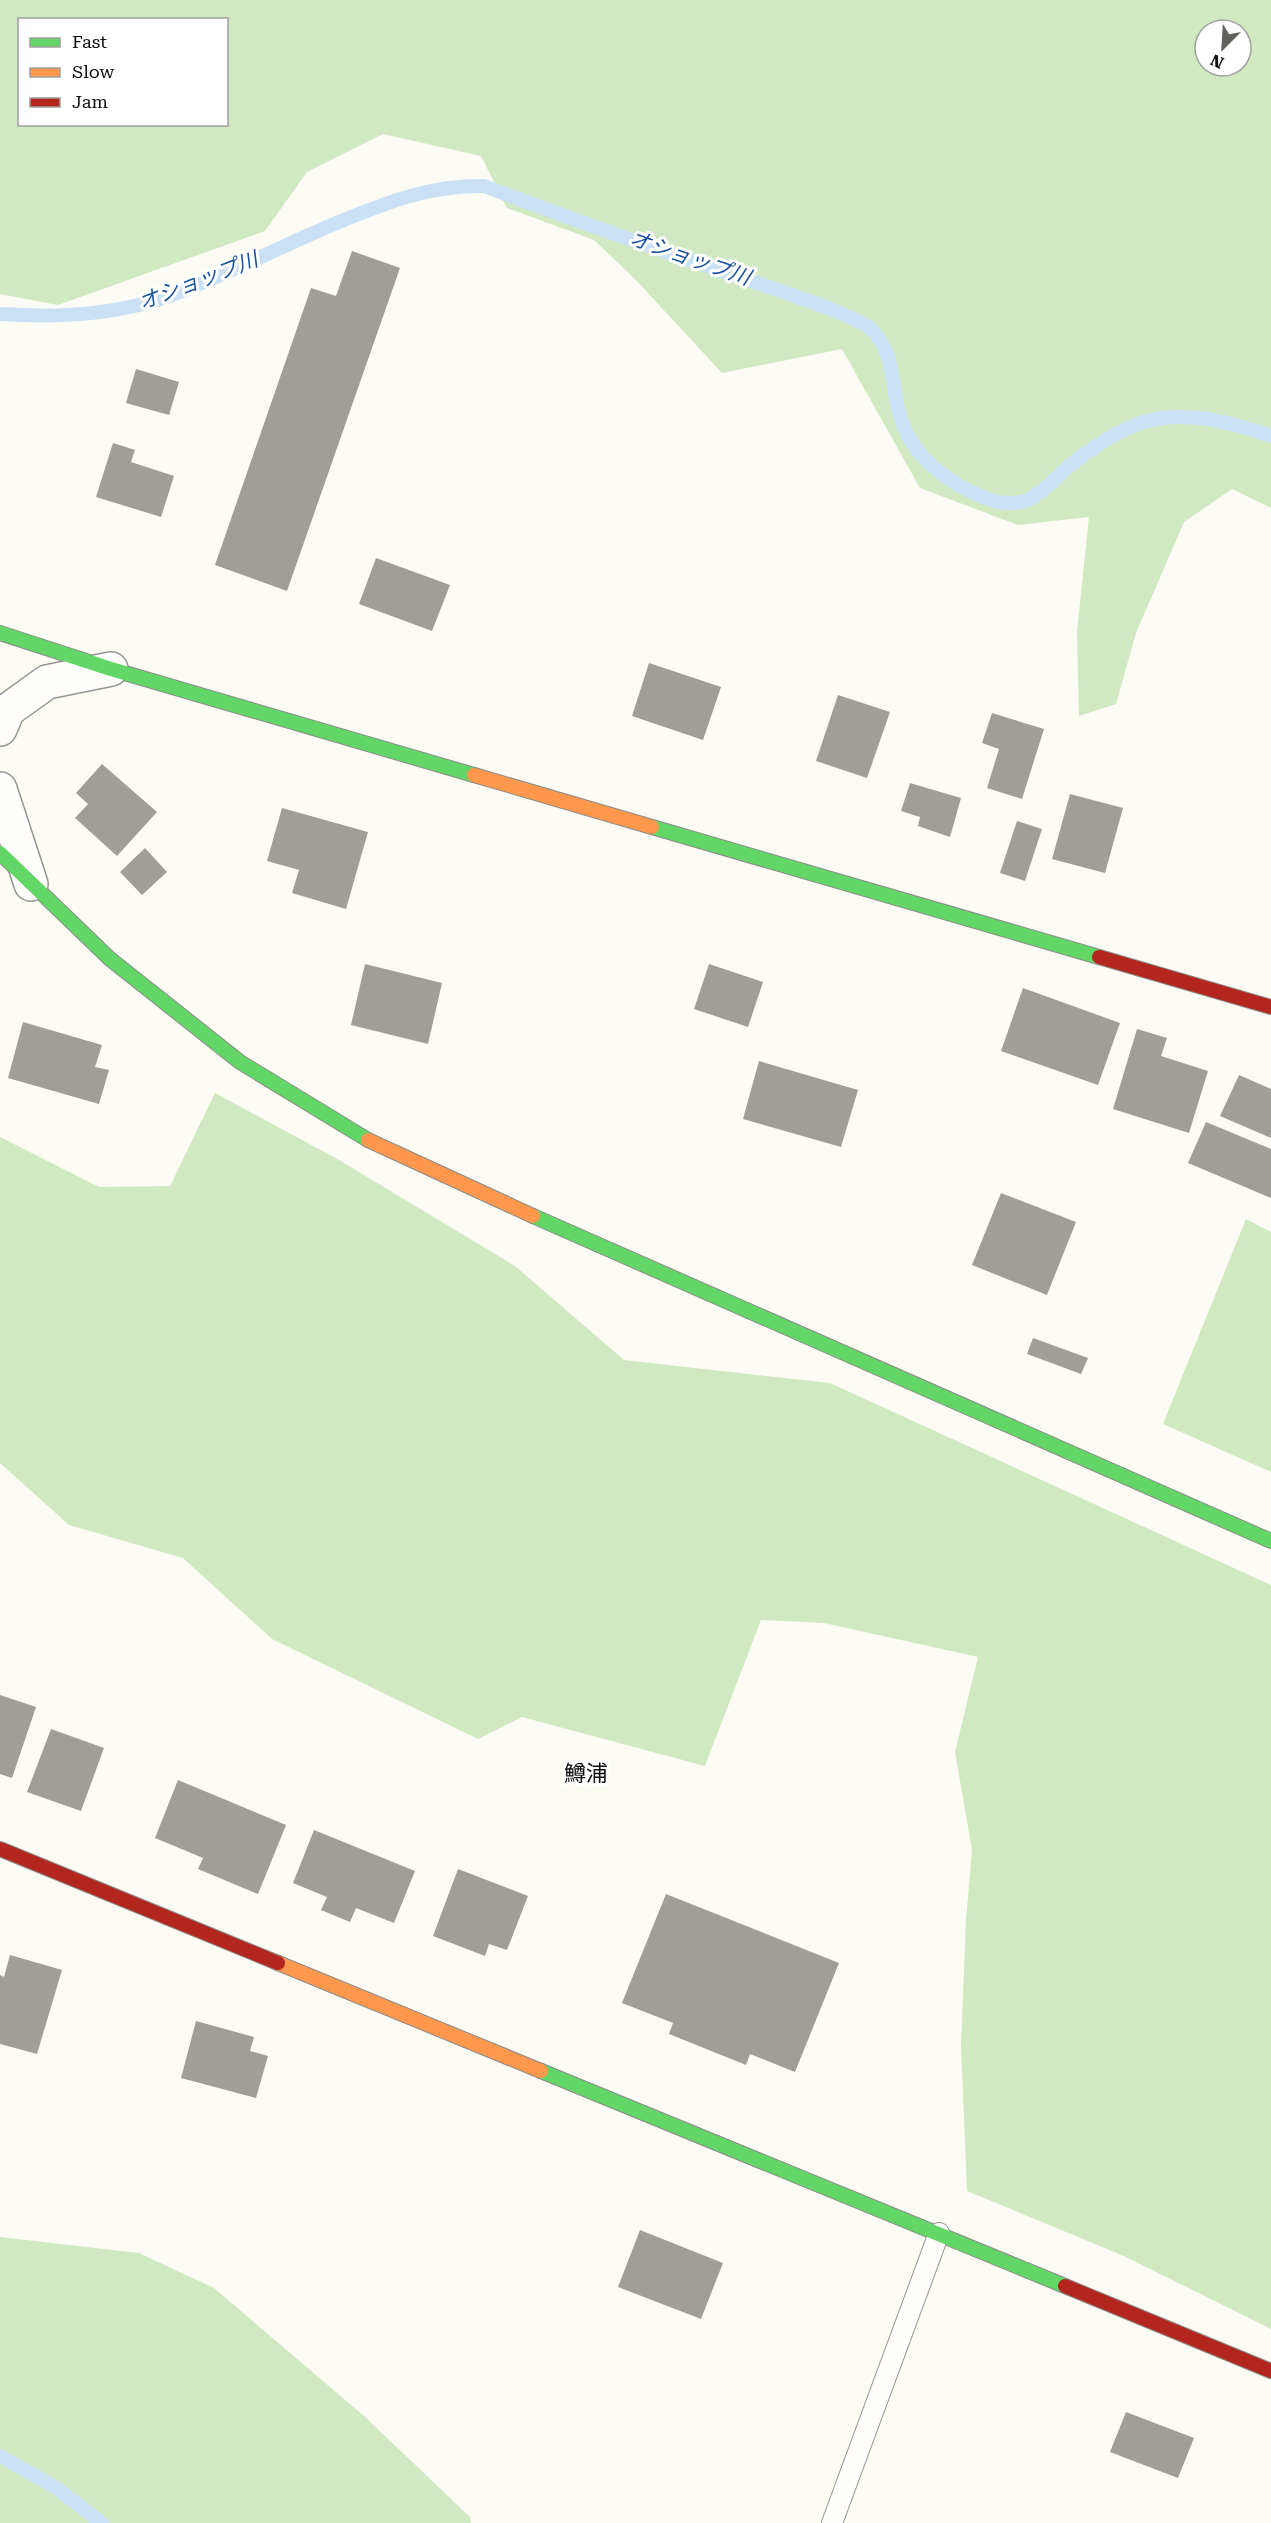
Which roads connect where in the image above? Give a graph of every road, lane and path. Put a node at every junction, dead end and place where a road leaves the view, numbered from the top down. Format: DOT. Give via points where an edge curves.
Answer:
graph roads {
  1 [pos="0,633"];
  2 [pos="111,669"];
  3 [pos="0,729"];
  4 [pos="0,789"];
  5 [pos="0,853"];
  6 [pos="31,884"];
  7 [pos="1271,1007"];
  8 [pos="1271,1541"];
  9 [pos="0,1849"];
  10 [pos="939,2233"];
  11 [pos="1271,2371"];
  12 [pos="832,2523"];
  1 -- 2 [label="street"];
  2 -- 3 [label="street" via="47,682 8,710"];
  2 -- 7 [label="street"];
  4 -- 6 [label="street"];
  5 -- 6 [label="street"];
  6 -- 8 [label="street" via="110,959 240,1062 374,1144"];
  9 -- 10 [label="street"];
  10 -- 11 [label="street"];
  10 -- 12 [label="lane"];
}
